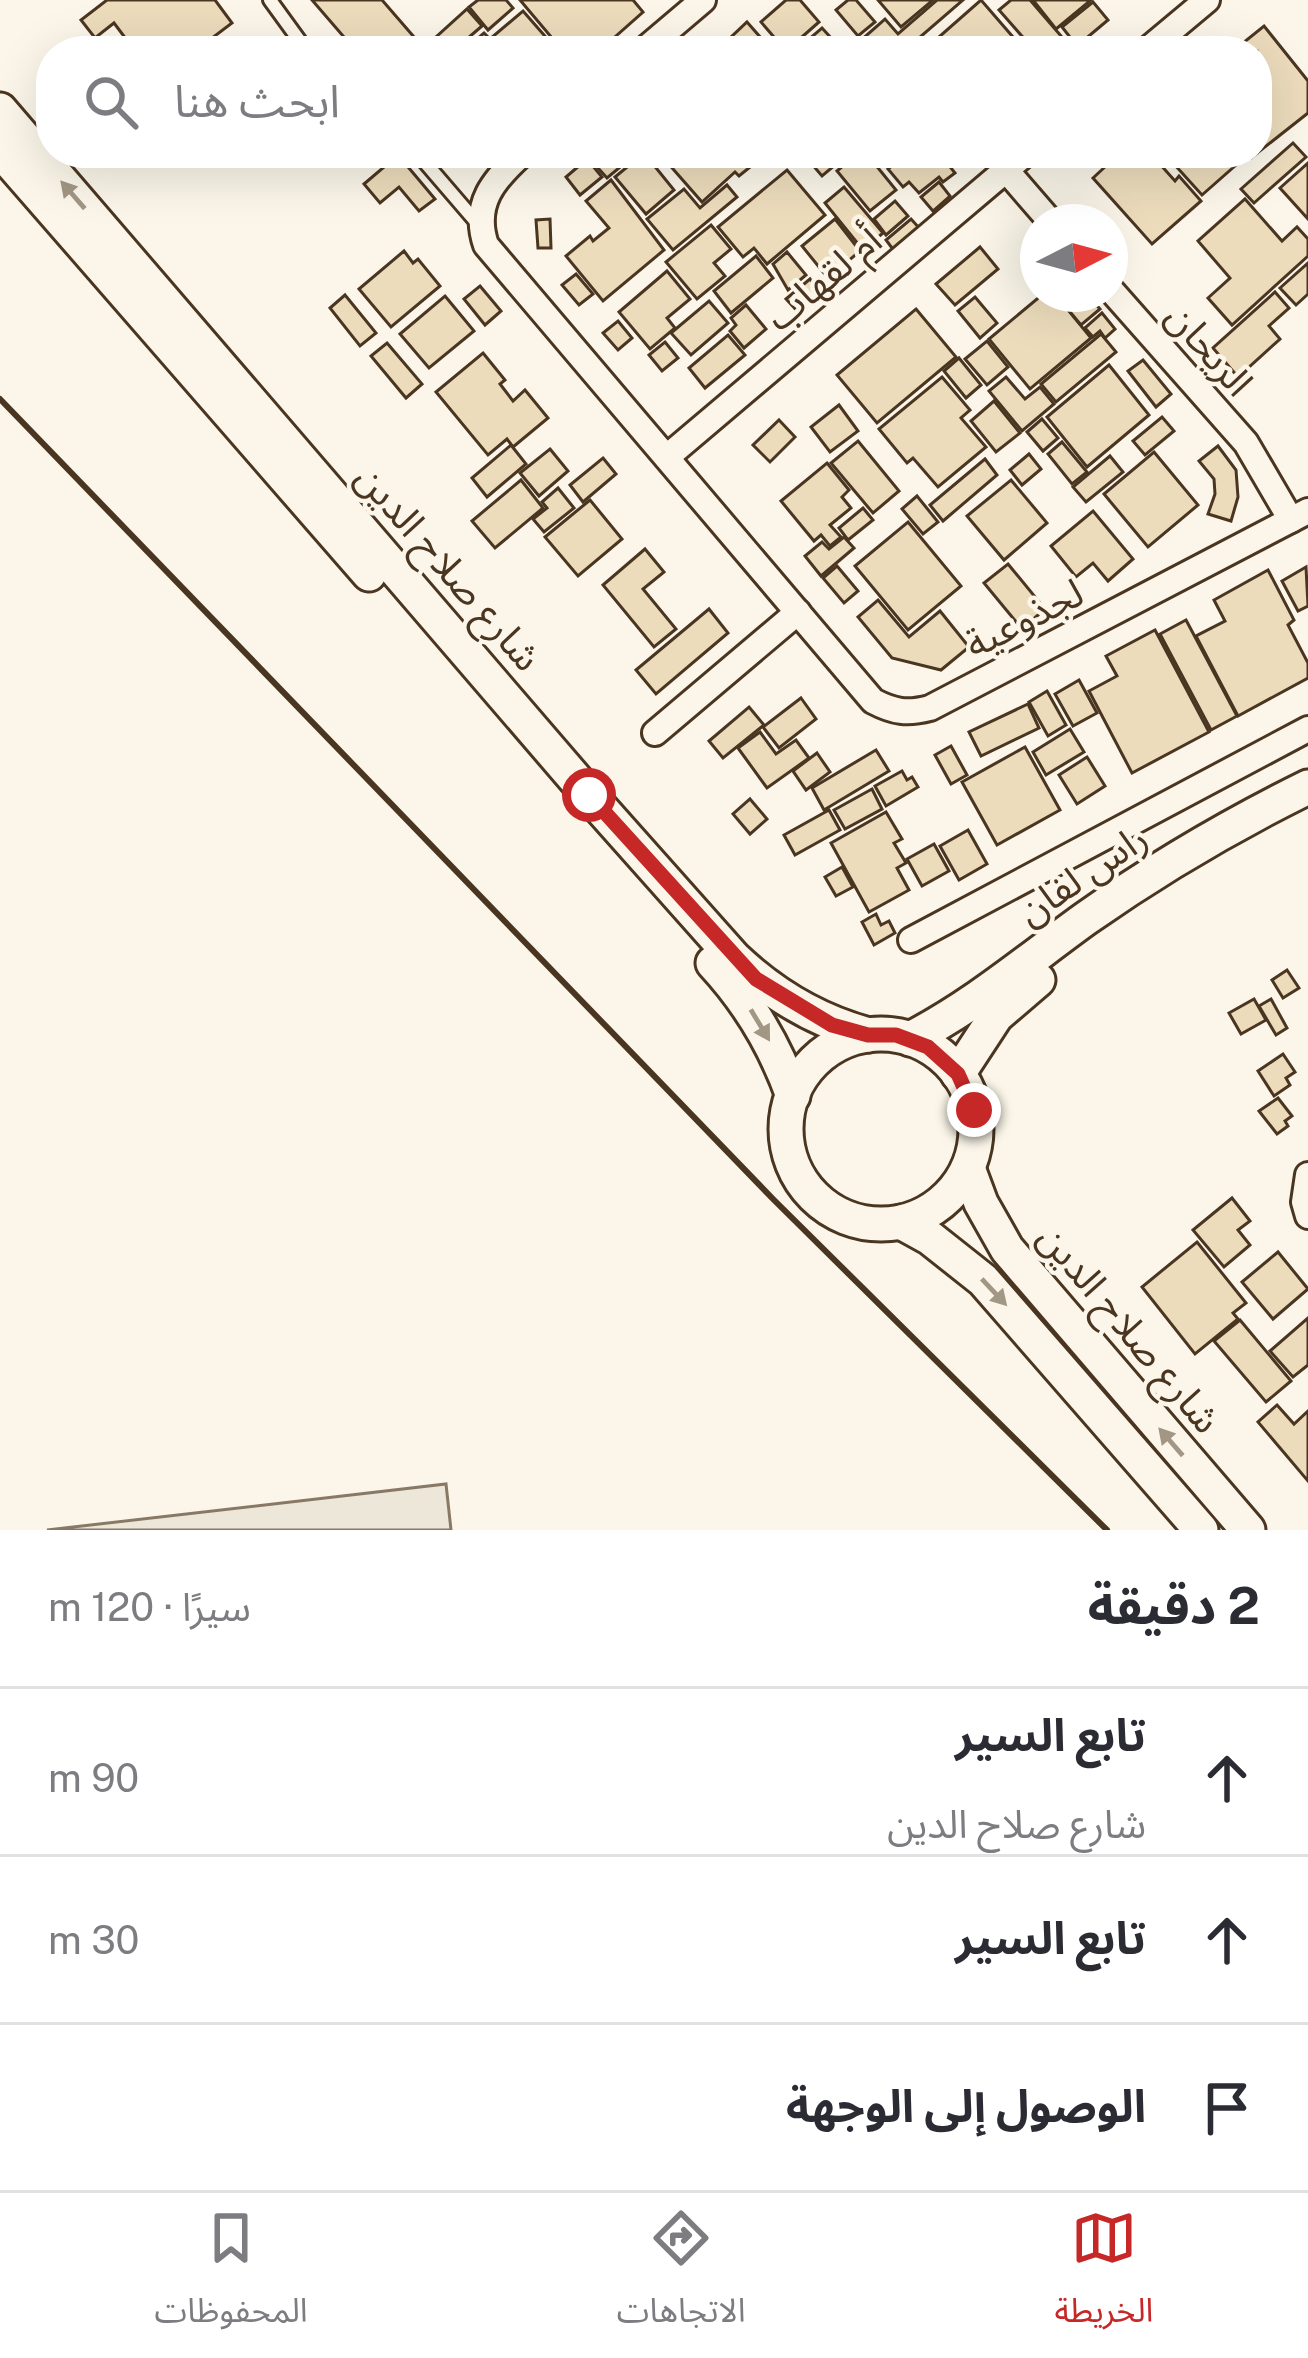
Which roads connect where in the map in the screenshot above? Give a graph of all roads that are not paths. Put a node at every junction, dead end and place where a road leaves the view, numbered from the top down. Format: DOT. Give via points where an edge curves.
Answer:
graph roads {
  1 [pos="270,0"];
  2 [pos="703,0"];
  3 [pos="1207,0"];
  4 [pos="296,36"];
  5 [pos="661,36"];
  6 [pos="1164,36"];
  7 [pos="0,110"];
  8 [pos="0,150"];
  9 [pos="36,152"];
  10 [pos="50,168"];
  11 [pos="429,168"];
  12 [pos="510,168"];
  13 [pos="1008,168"];
  14 [pos="1006,170"];
  15 [pos="1035,204"];
  16 [pos="479,225"];
  17 [pos="1128,309"];
  18 [pos="667,457"];
  19 [pos="1299,515"];
  20 [pos="798,612"];
  21 [pos="1308,729"];
  22 [pos="655,733"];
  23 [pos="1308,787"];
  24 [pos="1308,812"];
  25 [pos="911,940"];
  26 [pos="868,1035"];
  27 [pos="910,1039"];
  28 [pos="958,1074"];
  29 [pos="793,1096"];
  30 [pos="968,1168"];
  31 [pos="1308,1175"];
  32 [pos="1308,1216"];
  33 [pos="901,1222"];
  34 [pos="1201,1530"];
  35 [pos="1248,1530"];
  1 -- 4 [label="lane"];
  2 -- 5 [label="street"];
  3 -- 6 [label="street"];
  9 -- 7 [label="street, شارع صلاح الدين, one-way"];
  8 -- 29 [label="street, شارع صلاح الدين, one-way" via="729,982 769,1039"];
  26 -- 10 [label="street, شارع صلاح الدين, one-way" via="793,1004 734,958"];
  11 -- 16 [label="lane"];
  12 -- 16 [label="street" via="487,192"];
  13 -- 14 [label="street, أم لقهاب"];
  14 -- 15 [label="street"];
  14 -- 18 [label="street, أم لقهاب"];
  16 -- 18 [label="street, لجذوعية" via="486,244"];
  17 -- 19 [label="street, الريحان"];
  18 -- 20 [label="street, لجذوعية"];
  19 -- 20 [label="street, لجذوعية" via="908,713 873,701"];
  20 -- 22 [label="street"];
  21 -- 25 [label="street, راس لفان"];
  23 -- 27 [label="street, راس لفان" via="1154,874 958,1014"];
  24 -- 28 [label="street, راس لفان" via="1166,890 1060,963 997,1016"];
  26 -- 27 [label="street"];
  26 -- 29 [label="street" via="822,1055"];
  27 -- 28 [label="street"];
  28 -- 30 [label="street" via="974,1110"];
  29 -- 33 [label="street" via="789,1152 815,1198 856,1221"];
  30 -- 33 [label="street" via="941,1204"];
  35 -- 30 [label="street, شارع صلاح الدين, one-way" via="1007,1249"];
  31 -- 32 [label="street"];
  33 -- 34 [label="street, شارع صلاح الدين, one-way" via="983,1280"];
}
